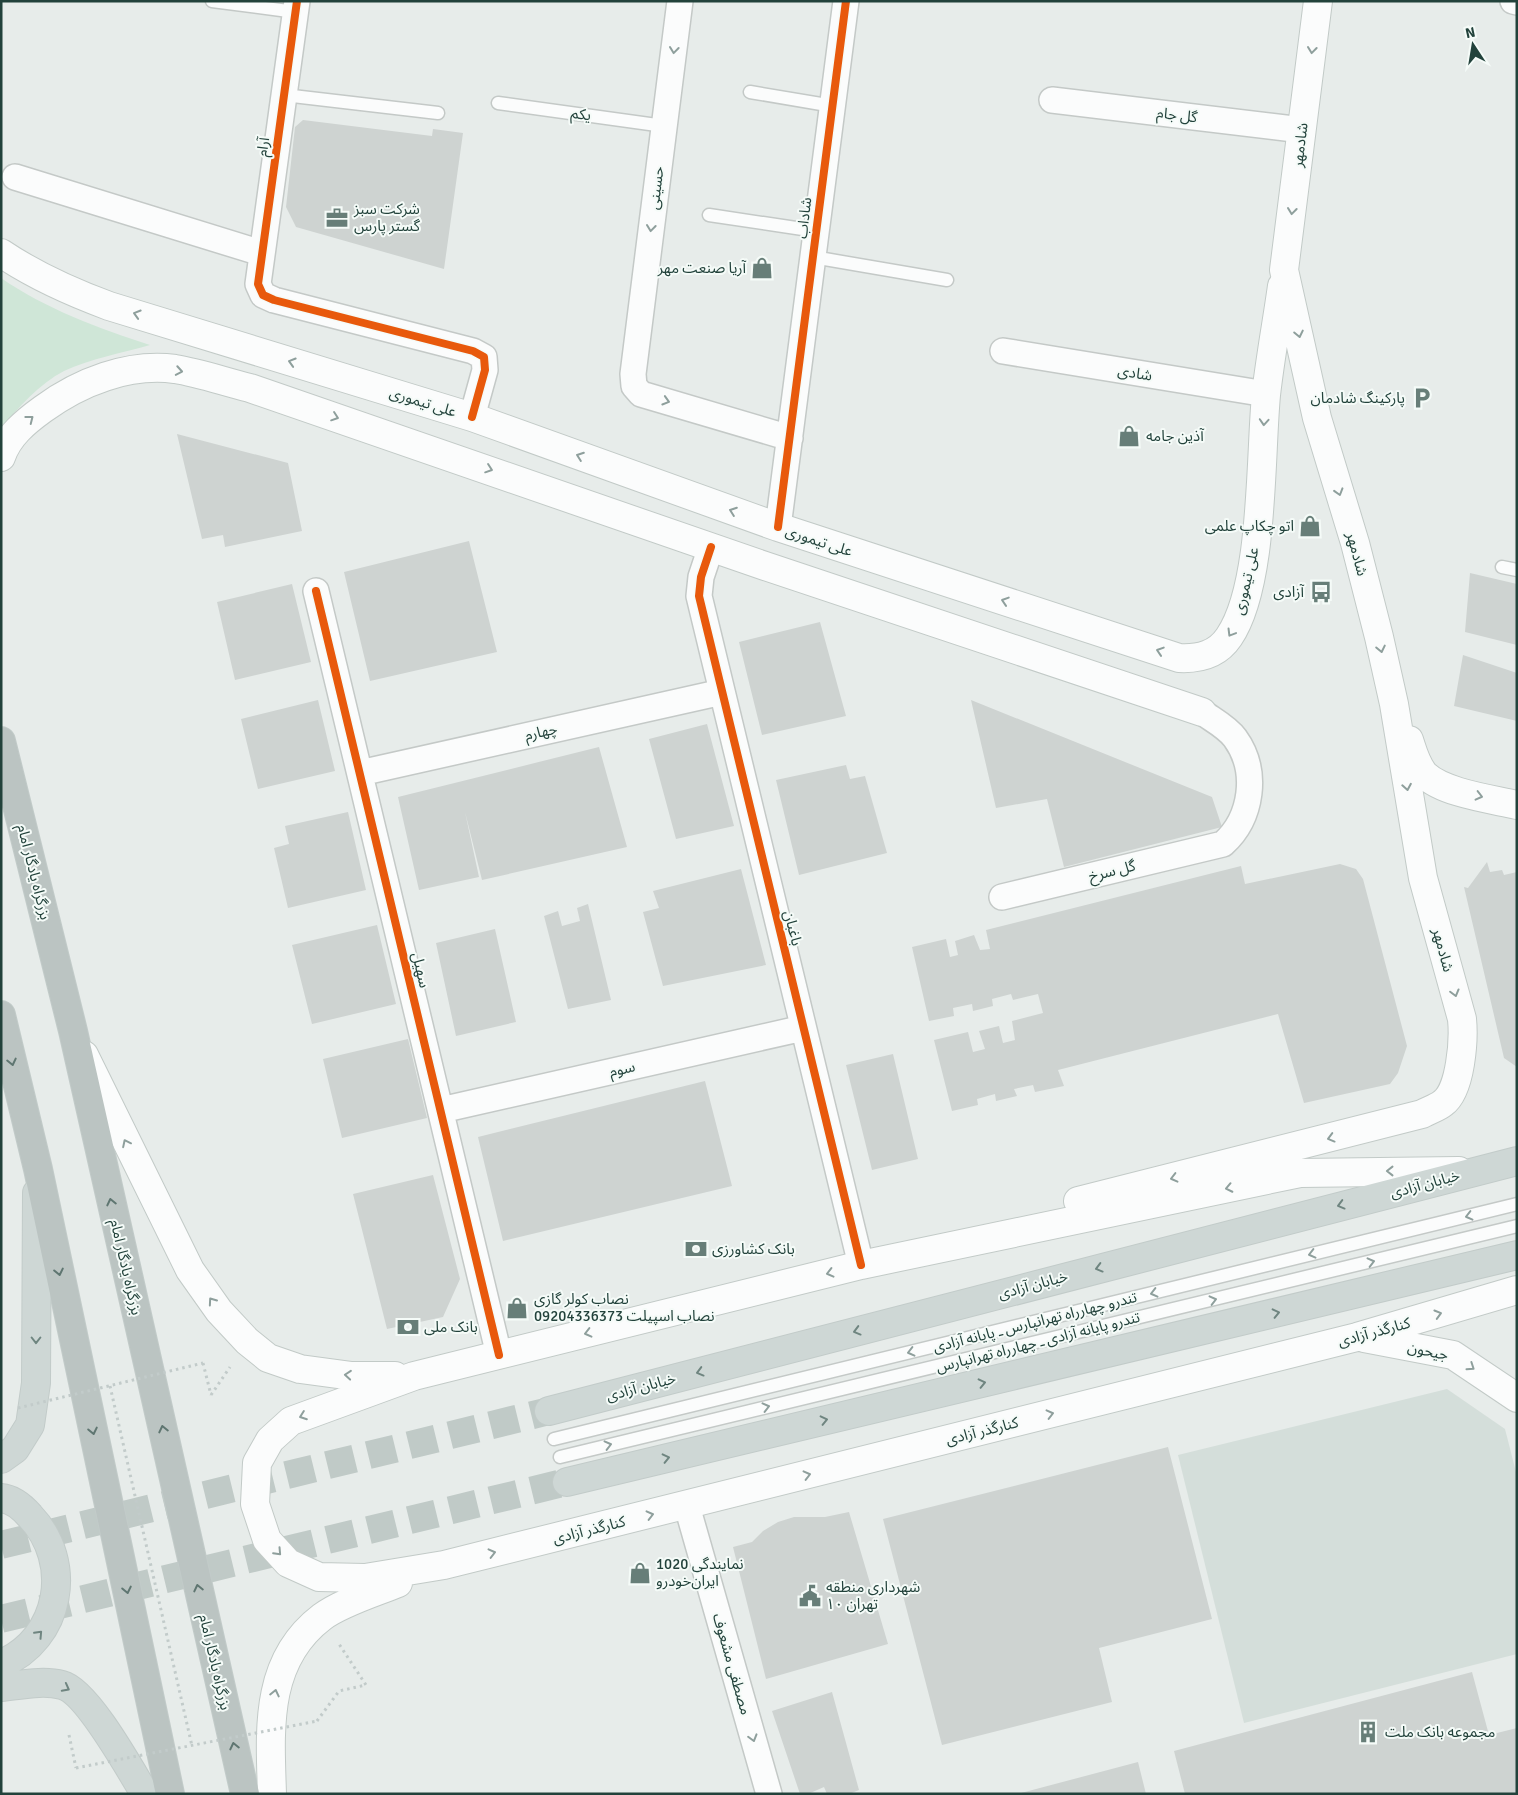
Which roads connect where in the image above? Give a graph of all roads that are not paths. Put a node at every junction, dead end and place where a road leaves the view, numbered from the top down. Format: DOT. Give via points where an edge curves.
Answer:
graph roads {
  1 [pos="212,1"];
  2 [pos="680,1"];
  3 [pos="846,1"];
  4 [pos="1318,1"];
  5 [pos="297,7"];
  6 [pos="750,92"];
  7 [pos="284,95"];
  8 [pos="1052,100"];
  9 [pos="498,103"];
  10 [pos="833,106"];
  11 [pos="438,113"];
  12 [pos="664,126"];
  13 [pos="1302,130"];
  14 [pos="15,177"];
  15 [pos="709,215"];
  16 [pos="816,231"];
  17 [pos="1,253"];
  18 [pos="261,253"];
  19 [pos="813,257"];
  20 [pos="1284,270"];
  21 [pos="947,280"];
  22 [pos="1003,351"];
  23 [pos="1266,394"];
  24 [pos="472,417"];
  25 [pos="790,438"];
  26 [pos="1,458"];
  27 [pos="778,527"];
  28 [pos="711,547"];
  29 [pos="765,566"];
  30 [pos="1502,567"];
  31 [pos="1517,570"];
  32 [pos="316,591"];
  33 [pos="722,692"];
  34 [pos="1394,704"];
  35 [pos="1202,712"];
  36 [pos="1,741"];
  37 [pos="360,773"];
  38 [pos="1517,805"];
  39 [pos="1002,897"];
  40 [pos="1,1015"];
  41 [pos="803,1028"];
  42 [pos="73,1031"];
  43 [pos="441,1110"];
  44 [pos="1517,1161"];
  45 [pos="38,1169"];
  46 [pos="1473,1171"];
  47 [pos="1517,1204"];
  48 [pos="1517,1226"];
  49 [pos="1517,1255"];
  50 [pos="861,1265"];
  51 [pos="1517,1290"];
  52 [pos="1357,1337"];
  53 [pos="499,1355"];
  54 [pos="414,1376"];
  55 [pos="1517,1398"];
  56 [pos="549,1411"];
  57 [pos="554,1439"];
  58 [pos="1,1459"];
  59 [pos="564,1469"];
  60 [pos="1,1498"];
  61 [pos="687,1506"];
  62 [pos="444,1565"];
  63 [pos="1,1664"];
  64 [pos="1,1687"];
  65 [pos="145,1794"];
  66 [pos="170,1794"];
  67 [pos="245,1794"];
  68 [pos="272,1794"];
  69 [pos="769,1794"];
  1 -- 5 [label="lane"];
  2 -- 12 [label="street, حسینی, one-way"];
  3 -- 10 [label="street, شاداب"];
  4 -- 13 [label="main road, شادمهر, one-way"];
  5 -- 7 [label="street, آرام"];
  6 -- 10 [label="lane"];
  7 -- 11 [label="lane"];
  7 -- 18 [label="street, آرام"];
  8 -- 13 [label="street, گل جام"];
  9 -- 12 [label="lane, یکم"];
  10 -- 16 [label="street, شاداب"];
  12 -- 25 [label="street, حسینی, one-way" via="632,374 634,386 641,394"];
  13 -- 20 [label="main road, شادمهر, one-way"];
  14 -- 18 [label="street"];
  15 -- 16 [label="lane"];
  16 -- 19 [label="street, شاداب"];
  24 -- 17 [label="main road, علی تیموری, one-way" via="109,306 33,274"];
  18 -- 24 [label="street, آرام" via="258,284 263,295 473,351 484,357 485,370"];
  19 -- 21 [label="lane"];
  19 -- 25 [label="street, شاداب"];
  20 -- 23 [label="main road, علی تیموری"];
  20 -- 34 [label="main road, شادمهر, one-way" via="1317,418 1355,543"];
  22 -- 23 [label="street, شادی"];
  23 -- 27 [label="main road, علی تیموری, one-way" via="1257,528 1248,583 1237,622 1229,637 1219,649 1193,659 1179,658"];
  27 -- 24 [label="main road, علی تیموری, one-way"];
  25 -- 27 [label="street, شاداب"];
  26 -- 28 [label="main road, one-way" via="8,441 25,422 70,391 121,373 147,368 175,369 250,388"];
  27 -- 29 [label="main road"];
  28 -- 29 [label="main road"];
  28 -- 33 [label="street, باغبان" via="701,576 699,596"];
  29 -- 35 [label="main road"];
  30 -- 31 [label="lane"];
  32 -- 37 [label="street, سهیل"];
  33 -- 37 [label="street, چهارم"];
  33 -- 41 [label="street, باغبان"];
  34 -- 38 [label="main road, one-way" via="1416,762 1428,777 1448,788"];
  34 -- 50 [label="main road, شادمهر, one-way" via="1423,878 1462,1018 1458,1076 1444,1103 1422,1114 1376,1127 1026,1214"];
  35 -- 39 [label="street, گل سرخ" via="1235,738 1247,762 1250,791 1233,835 1223,844"];
  36 -- 42 [label="highway, بزرگراه یادگار امام"];
  37 -- 43 [label="street, سهیل"];
  40 -- 45 [label="highway, one-way"];
  41 -- 43 [label="street, سوم"];
  41 -- 50 [label="street, باغبان"];
  54 -- 42 [label="main road, one-way" via="352,1376 300,1370 268,1358 247,1341 190,1270"];
  67 -- 42 [label="highway, بزرگراه یادگار امام, one-way"];
  43 -- 53 [label="street, سهیل"];
  44 -- 46 [label="main road, خیابان آزادی"];
  45 -- 58 [label="main road, one-way" via="36,1383 30,1425 16,1449"];
  45 -- 66 [label="highway, one-way"];
  46 -- 50 [label="main road, one-way" via="1300,1173"];
  46 -- 56 [label="main road, خیابان آزادی, one-way"];
  47 -- 57 [label="lane, تندرو چهارراه تهرانپارس ـ پایانه آزادی, one-way"];
  59 -- 48 [label="lane, تندرو پایانه آزادی ـ چهارراه تهرانپارس, one-way"];
  59 -- 49 [label="main road, one-way"];
  50 -- 53 [label="main road, one-way"];
  52 -- 51 [label="main road, کنارگذر آزادی, one-way"];
  52 -- 55 [label="main road, جیحون, one-way" via="1453,1355"];
  61 -- 52 [label="main road, کنارگذر آزادی, one-way"];
  53 -- 54 [label="main road"];
  54 -- 62 [label="main road, one-way" via="290,1421 270,1440 257,1463 255,1504 267,1540 288,1563 319,1576 365,1578"];
  63 -- 60 [label="main road, one-way" via="13,1659 45,1628 53,1611 56,1586 55,1565 40,1526 23,1509"];
  62 -- 61 [label="main road, کنارگذر آزادی, one-way"];
  61 -- 69 [label="street, مصطفی مشعوف, one-way"];
  68 -- 62 [label="main road, one-way" via="270,1719 275,1689 300,1640 322,1617 364,1596"];
  64 -- 65 [label="main road, one-way" via="46,1682 65,1685 83,1700"];
}
